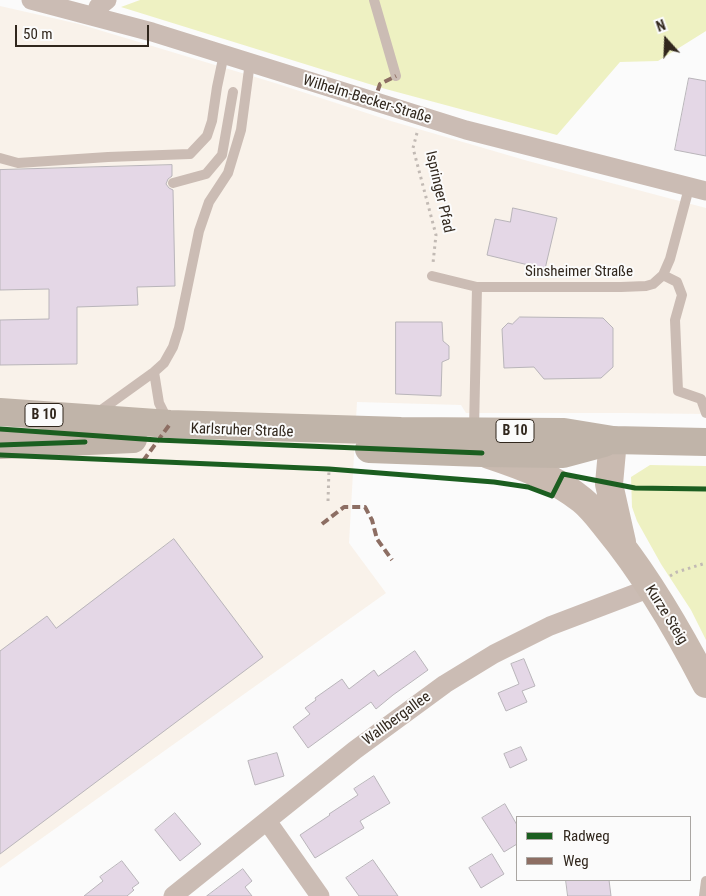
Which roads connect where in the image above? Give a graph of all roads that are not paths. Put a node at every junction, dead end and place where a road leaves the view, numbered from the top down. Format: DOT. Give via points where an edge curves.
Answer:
graph roads {
  1 [pos="31,0"];
  2 [pos="107,0"];
  3 [pos="374,0"];
  4 [pos="96,16"];
  5 [pos="224,54"];
  6 [pos="250,62"];
  7 [pos="396,76"];
  8 [pos="233,92"];
  9 [pos="0,158"];
  10 [pos="172,183"];
  11 [pos="697,189"];
  12 [pos="663,275"];
  13 [pos="432,276"];
  14 [pos="477,287"];
  15 [pos="154,372"];
  16 [pos="0,412"];
  17 [pos="706,413"];
  18 [pos="88,419"];
  19 [pos="170,424"];
  20 [pos="0,429"];
  21 [pos="133,439"];
  22 [pos="613,440"];
  23 [pos="478,442"];
  24 [pos="706,442"];
  25 [pos="0,445"];
  26 [pos="596,515"];
  27 [pos="624,548"];
  28 [pos="650,588"];
  29 [pos="706,684"];
  30 [pos="267,821"];
  31 [pos="706,882"];
  32 [pos="173,896"];
  33 [pos="320,896"];
  34 [pos="704,896"];
  1 -- 4 [label="street, Wilhelm-Becker-Straße"];
  2 -- 4 [label="street" via="98,7"];
  3 -- 7 [label="lane"];
  4 -- 5 [label="street, Wilhelm-Becker-Straße"];
  5 -- 6 [label="street, Wilhelm-Becker-Straße"];
  5 -- 9 [label="lane" via="212,122 207,136 190,154 18,163"];
  6 -- 11 [label="street, Wilhelm-Becker-Straße" via="420,116"];
  6 -- 15 [label="lane" via="241,130 228,173 209,202 199,231 173,347 164,363"];
  8 -- 10 [label="lane" via="222,155 206,174"];
  11 -- 12 [label="lane"];
  12 -- 14 [label="lane, Sinsheimer Straße" via="646,286"];
  12 -- 17 [label="lane" via="677,282 682,294 675,320 678,391 701,399"];
  13 -- 14 [label="lane, Sinsheimer Straße"];
  14 -- 23 [label="lane"];
  15 -- 18 [label="lane"];
  15 -- 19 [label="lane" via="160,403"];
  16 -- 18 [label="main road, Karlsruher Straße / B 10"];
  18 -- 19 [label="main road, Karlsruher Straße / B 10"];
  19 -- 23 [label="main road, Karlsruher Straße / B 10" via="344,430"];
  20 -- 21 [label="main road, Karlsruher Straße / B 10"];
  21 -- 23 [label="main road, Karlsruher Straße / B 10"];
  21 -- 25 [label="main road"];
  22 -- 23 [label="main road, Karlsruher Straße / B 10" via="564,432"];
  22 -- 24 [label="main road, B 10"];
  22 -- 26 [label="main road" via="594,480"];
  22 -- 27 [label="main road, Kurze Steig" via="609,484"];
  23 -- 26 [label="main road, Kurze Steig" via="560,484"];
  26 -- 27 [label="main road, Kurze Steig"];
  27 -- 28 [label="main road, Kurze Steig"];
  28 -- 29 [label="main road, Kurze Steig"];
  28 -- 30 [label="street, Wallbergallee" via="550,626 465,667"];
  30 -- 32 [label="street, Wallbergallee"];
  30 -- 33 [label="street"];
  31 -- 34 [label="lane"];
}
